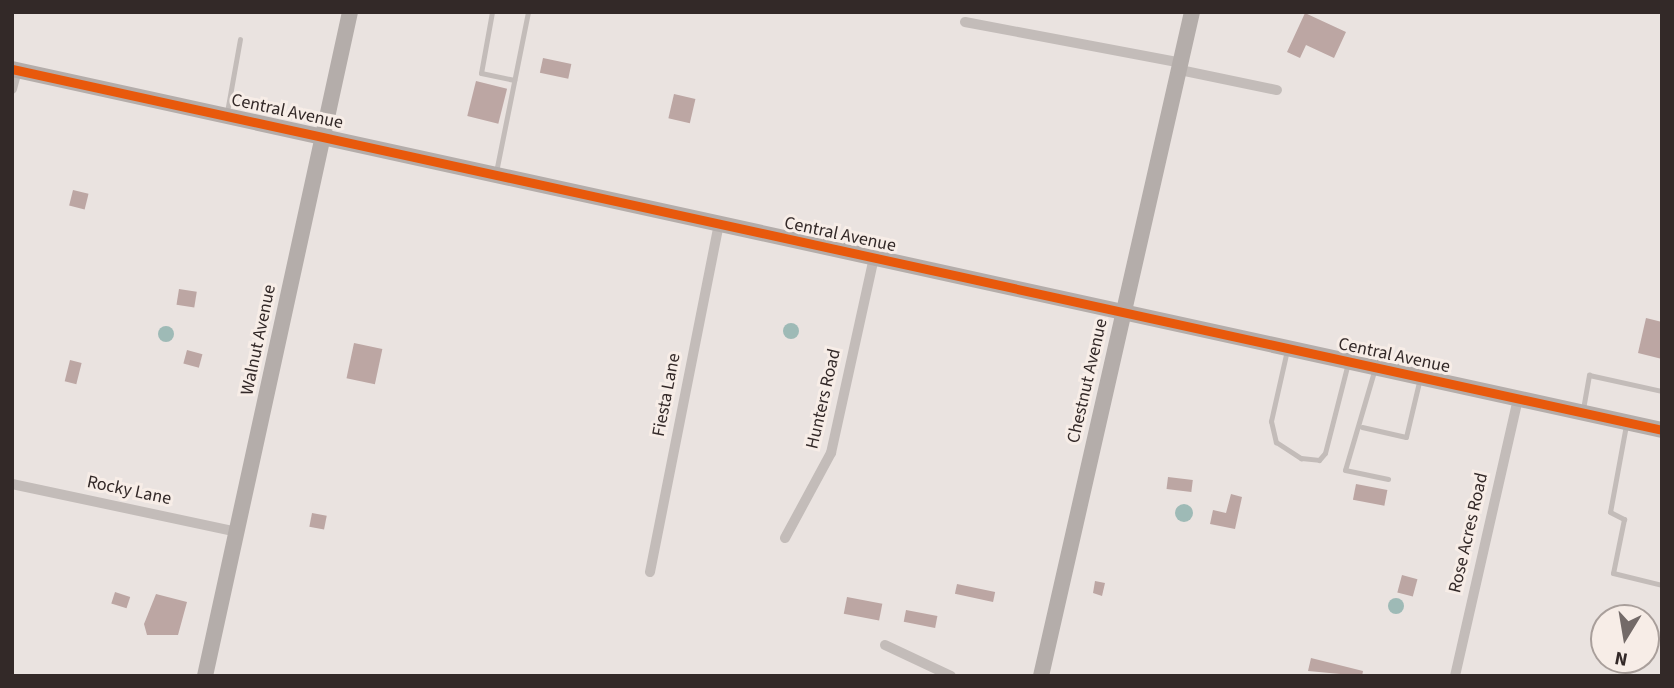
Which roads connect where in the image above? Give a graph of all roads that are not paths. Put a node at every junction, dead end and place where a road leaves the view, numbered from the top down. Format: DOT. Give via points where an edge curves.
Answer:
graph roads {
  1 [pos="350,12"];
  2 [pos="492,12"];
  3 [pos="528,12"];
  4 [pos="1192,12"];
  5 [pos="965,22"];
  6 [pos="240,39"];
  7 [pos="1181,66"];
  8 [pos="15,70"];
  9 [pos="514,80"];
  10 [pos="12,89"];
  11 [pos="1277,90"];
  12 [pos="226,115"];
  13 [pos="323,136"];
  14 [pos="496,175"];
  15 [pos="719,224"];
  16 [pos="874,258"];
  17 [pos="1123,316"];
  18 [pos="1287,350"];
  19 [pos="1348,363"];
  20 [pos="1375,368"];
  21 [pos="1420,378"];
  22 [pos="1662,391"];
  23 [pos="1518,398"];
  24 [pos="1582,412"];
  25 [pos="1627,422"];
  26 [pos="1362,427"];
  27 [pos="1662,430"];
  28 [pos="1388,479"];
  29 [pos="12,484"];
  30 [pos="237,532"];
  31 [pos="785,538"];
  32 [pos="650,572"];
  33 [pos="1662,585"];
  34 [pos="885,645"];
  35 [pos="205,676"];
  36 [pos="951,676"];
  37 [pos="1041,676"];
  38 [pos="1455,676"];
  1 -- 13 [label="street, Walnut Avenue"];
  2 -- 9 [label="lane" via="481,73"];
  3 -- 9 [label="lane"];
  4 -- 7 [label="street, Chestnut Avenue"];
  5 -- 7 [label="street"];
  6 -- 12 [label="lane"];
  7 -- 11 [label="street"];
  7 -- 17 [label="street, Chestnut Avenue"];
  8 -- 10 [label="street"];
  8 -- 12 [label="street, Central Avenue"];
  9 -- 14 [label="lane"];
  12 -- 13 [label="street, Central Avenue"];
  13 -- 14 [label="street, Central Avenue"];
  13 -- 30 [label="street, Walnut Avenue"];
  14 -- 15 [label="street, Central Avenue"];
  15 -- 16 [label="street, Central Avenue"];
  15 -- 32 [label="street, Fiesta Lane"];
  16 -- 17 [label="street, Central Avenue"];
  16 -- 31 [label="street, Hunters Road" via="831,453"];
  17 -- 18 [label="street, Central Avenue"];
  17 -- 37 [label="street, Chestnut Avenue"];
  18 -- 19 [label="street, Central Avenue"];
  18 -- 19 [label="lane" via="1271,421 1276,442 1301,458 1319,460 1325,453"];
  19 -- 20 [label="street, Central Avenue"];
  20 -- 21 [label="street, Central Avenue"];
  20 -- 26 [label="lane"];
  21 -- 23 [label="street, Central Avenue"];
  21 -- 26 [label="lane" via="1406,437"];
  22 -- 24 [label="lane" via="1589,376"];
  23 -- 24 [label="street, Central Avenue"];
  23 -- 38 [label="street, Rose Acres Road"];
  24 -- 25 [label="street, Central Avenue"];
  25 -- 27 [label="street, Central Avenue"];
  25 -- 33 [label="lane" via="1609,512 1624,519 1613,573"];
  26 -- 28 [label="lane" via="1352,439 1345,470"];
  29 -- 30 [label="street, Rocky Lane"];
  30 -- 35 [label="street, Walnut Avenue"];
  34 -- 36 [label="street"];
}
